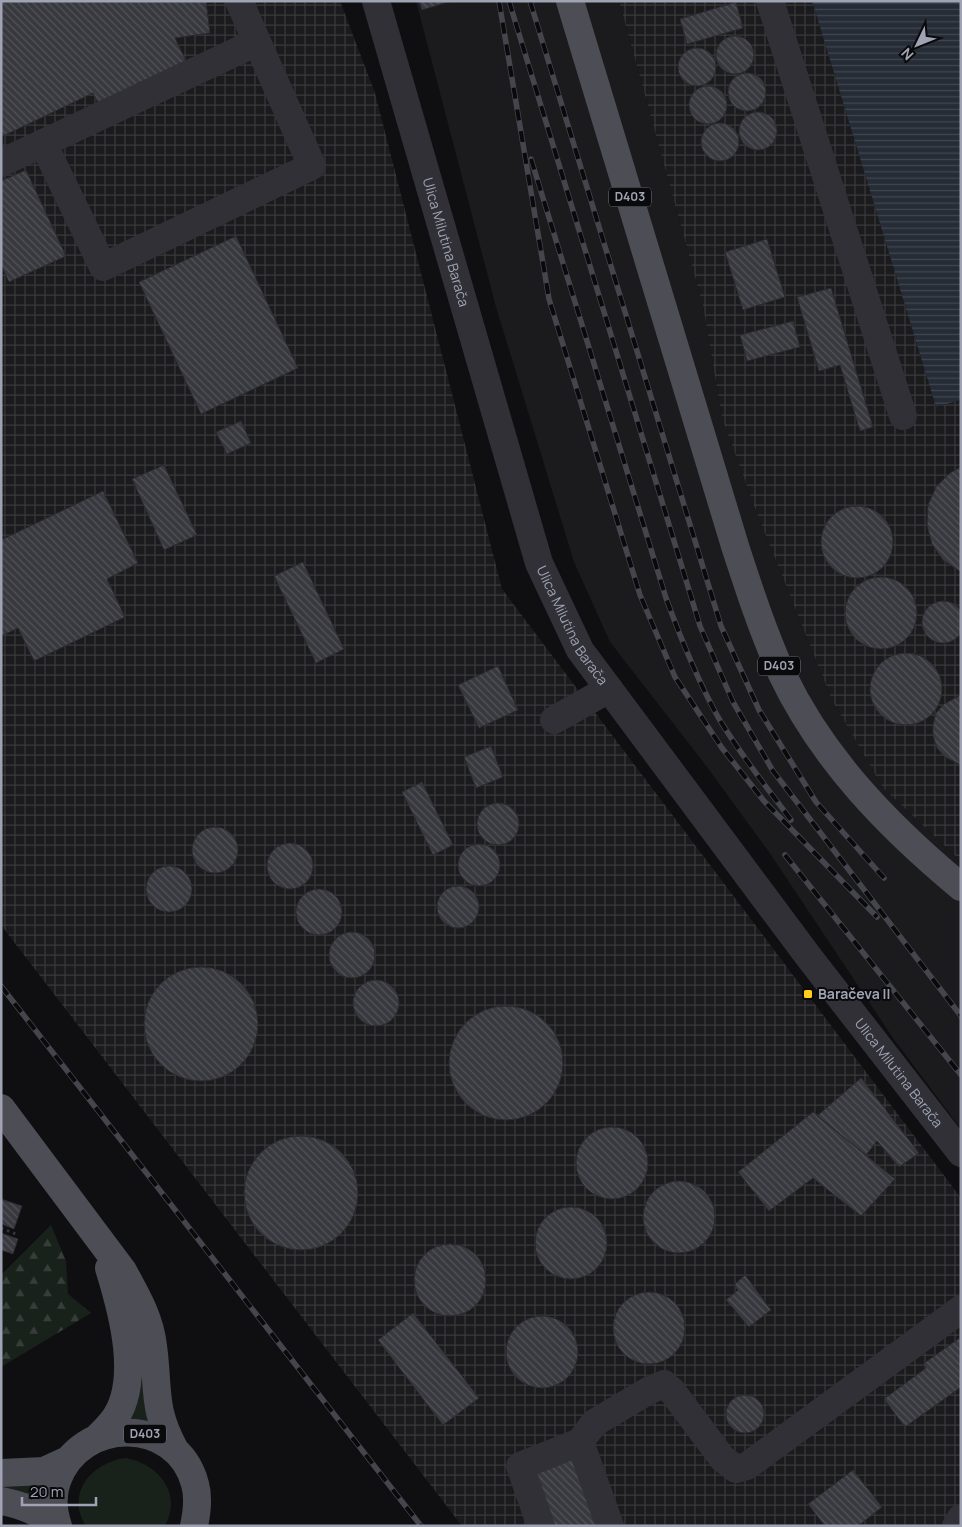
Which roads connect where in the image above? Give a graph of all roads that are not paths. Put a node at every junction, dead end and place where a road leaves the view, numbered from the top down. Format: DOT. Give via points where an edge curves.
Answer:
graph roads {
  1 [pos="239,1"];
  2 [pos="376,1"];
  3 [pos="570,1"];
  4 [pos="770,1"];
  5 [pos="257,42"];
  6 [pos="43,143"];
  7 [pos="1,163"];
  8 [pos="903,416"];
  9 [pos="609,690"];
  10 [pos="554,720"];
  11 [pos="961,887"];
  12 [pos="1,1108"];
  13 [pos="961,1153"];
  14 [pos="102,1246"];
  15 [pos="961,1309"];
  16 [pos="98,1436"];
  17 [pos="580,1442"];
  18 [pos="175,1450"];
  19 [pos="68,1460"];
  20 [pos="1,1473"];
  21 [pos="1,1501"];
  22 [pos="201,1518"];
  23 [pos="961,1518"];
  24 [pos="54,1526"];
  25 [pos="58,1526"];
  26 [pos="542,1526"];
  27 [pos="610,1526"];
  28 [pos="956,1526"];
  1 -- 5 [label="street"];
  2 -- 9 [label="street, Ulica Milutina Barača" via="539,563 580,650"];
  3 -- 11 [label="main road, D403" via="734,546 759,620 783,675 839,766 874,808 914,848"];
  4 -- 8 [label="street"];
  5 -- 6 [label="street"];
  5 -- 6 [label="street" via="312,166 103,267"];
  6 -- 7 [label="street"];
  9 -- 10 [label="street"];
  9 -- 13 [label="street, Ulica Milutina Barača" via="808,956"];
  12 -- 14 [label="main road, D403"];
  14 -- 16 [label="main road, D403" via="126,1334 127,1366 125,1393 120,1407 113,1422"];
  14 -- 18 [label="main road, D403" via="123,1271 147,1320 153,1346 158,1410"];
  15 -- 17 [label="street" via="747,1466 736,1469 722,1458 664,1384 594,1423"];
  16 -- 18 [label="main road, D403" via="119,1431 139,1432"];
  16 -- 19 [label="main road, D403"];
  17 -- 26 [label="street" via="520,1466"];
  17 -- 27 [label="street"];
  18 -- 22 [label="main road, D403" via="188,1466 195,1484"];
  19 -- 20 [label="main road, D403" via="44,1471"];
  19 -- 25 [label="main road, D403" via="55,1487"];
  21 -- 24 [label="main road" via="36,1512"];
  23 -- 28 [label="street"];
}
